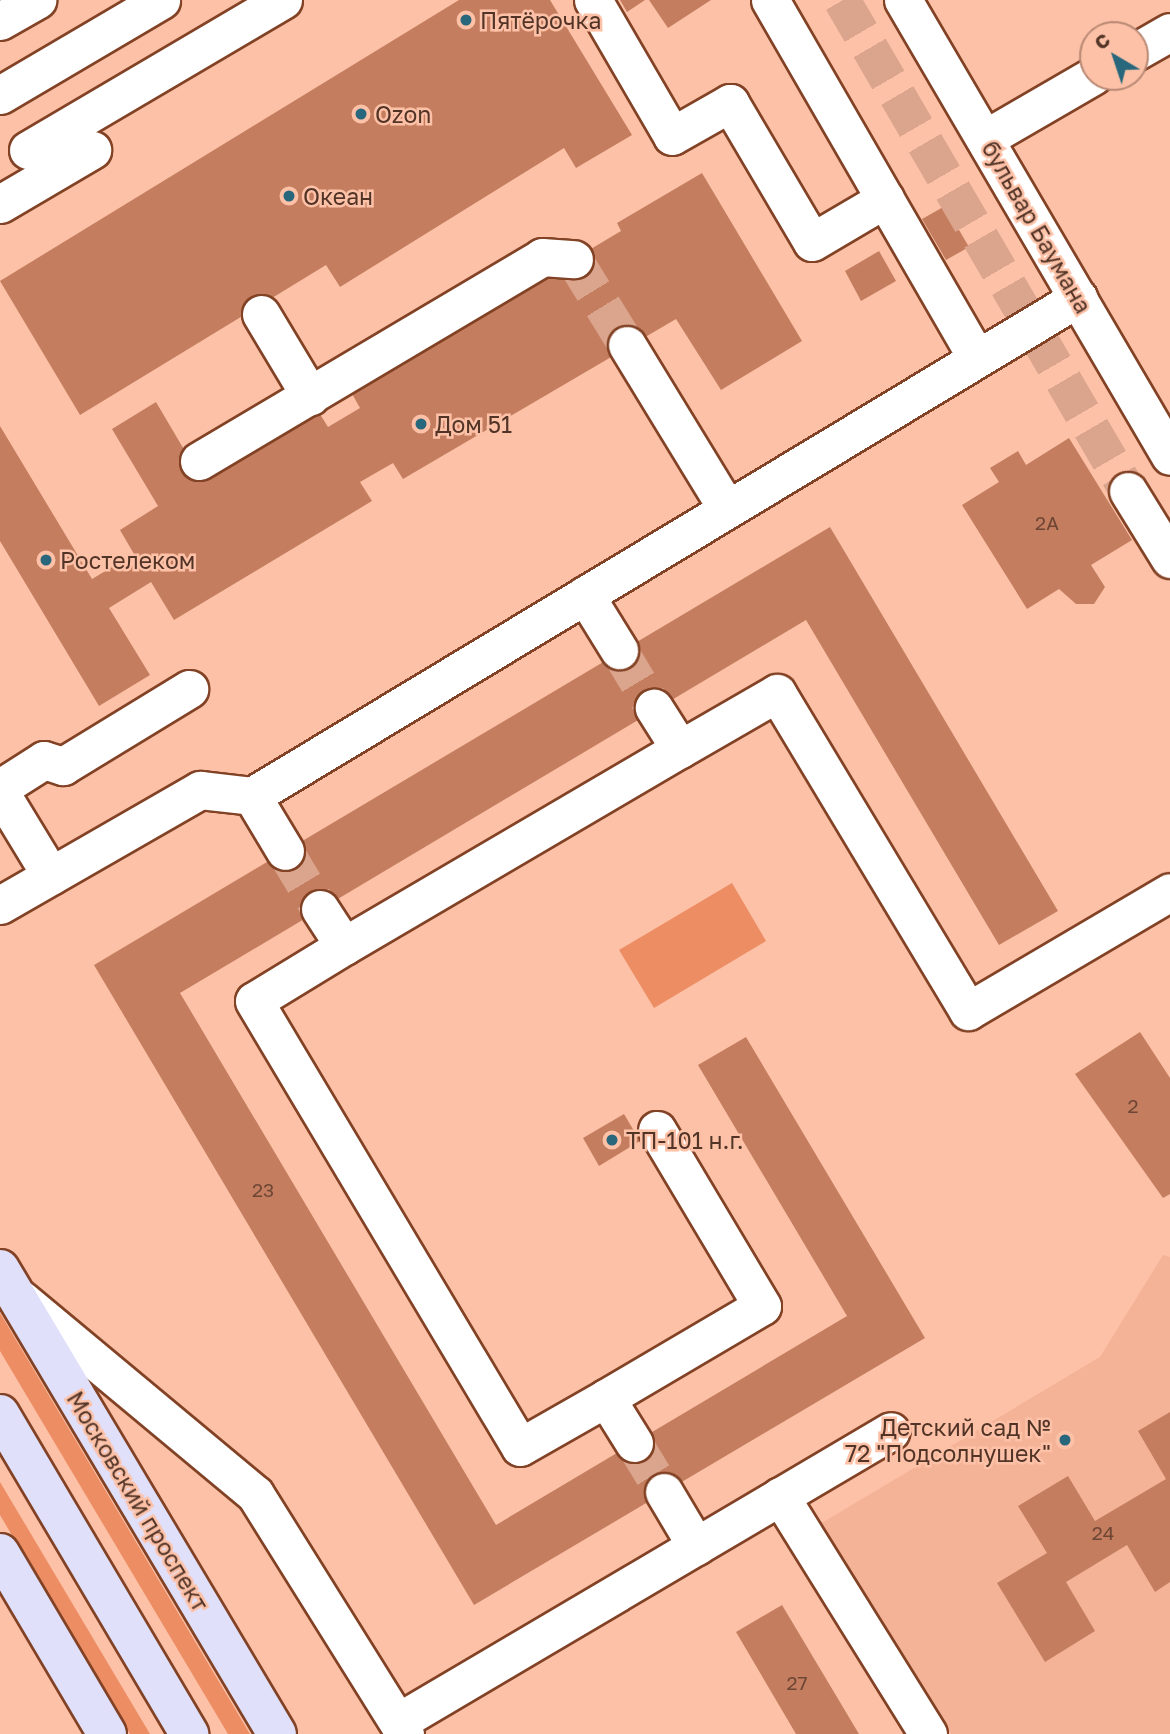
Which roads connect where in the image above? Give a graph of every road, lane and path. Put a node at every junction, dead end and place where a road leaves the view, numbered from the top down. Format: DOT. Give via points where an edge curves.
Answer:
graph roads {
  1 [pos="37,0"];
  2 [pos="161,0"];
  3 [pos="283,0"];
  4 [pos="593,0"];
  5 [pos="769,0"];
  6 [pos="903,0"];
  7 [pos="0,21"];
  8 [pos="1170,32"];
  9 [pos="1149,44"];
  10 [pos="1079,84"];
  11 [pos="0,95"];
  12 [pos="986,138"];
  13 [pos="28,150"];
  14 [pos="92,150"];
  15 [pos="885,199"];
  16 [pos="0,204"];
  17 [pos="574,259"];
  18 [pos="1078,298"];
  19 [pos="261,314"];
  20 [pos="627,345"];
  21 [pos="976,357"];
  22 [pos="310,396"];
  23 [pos="1170,456"];
  24 [pos="199,461"];
  25 [pos="1128,491"];
  26 [pos="727,509"];
  27 [pos="1170,559"];
  28 [pos="585,595"];
  29 [pos="620,650"];
  30 [pos="190,689"];
  31 [pos="654,708"];
  32 [pos="680,749"];
  33 [pos="0,790"];
  34 [pos="252,796"];
  35 [pos="285,851"];
  36 [pos="51,876"];
  37 [pos="1170,892"];
  38 [pos="0,905"];
  39 [pos="320,909"];
  40 [pos="344,946"];
  41 [pos="657,1130"];
  42 [pos="8,1282"];
  43 [pos="606,1398"];
  44 [pos="0,1414"];
  45 [pos="891,1431"];
  46 [pos="634,1443"];
  47 [pos="664,1492"];
  48 [pos="780,1496"];
  49 [pos="696,1546"];
  50 [pos="0,1553"];
  51 [pos="402,1728"];
  52 [pos="107,1734"];
  53 [pos="189,1734"];
  54 [pos="277,1734"];
  55 [pos="928,1734"];
  1 -- 7 [label="street"];
  2 -- 11 [label="street"];
  3 -- 13 [label="street"];
  4 -- 15 [label="street" via="672,136 730,103 812,242"];
  5 -- 15 [label="street"];
  6 -- 12 [label="street, бульвар Баумана"];
  8 -- 9 [label="street"];
  10 -- 12 [label="street"];
  12 -- 18 [label="street, бульвар Баумана"];
  14 -- 16 [label="street"];
  15 -- 21 [label="street"];
  17 -- 22 [label="street" via="542,257"];
  18 -- 21 [label="street"];
  18 -- 23 [label="street, бульвар Баумана"];
  19 -- 22 [label="street"];
  20 -- 26 [label="street"];
  21 -- 26 [label="street"];
  22 -- 24 [label="street"];
  25 -- 27 [label="street"];
  26 -- 28 [label="street"];
  28 -- 29 [label="street"];
  28 -- 34 [label="street"];
  30 -- 33 [label="street" via="63,766 44,760"];
  31 -- 32 [label="street"];
  32 -- 37 [label="street" via="777,693 968,1011"];
  32 -- 40 [label="street"];
  33 -- 36 [label="street"];
  34 -- 35 [label="street"];
  34 -- 36 [label="street" via="200,790"];
  36 -- 38 [label="street"];
  39 -- 40 [label="street"];
  40 -- 43 [label="street" via="254,1001 520,1447"];
  41 -- 43 [label="street" via="762,1307"];
  42 -- 51 [label="street" via="255,1494"];
  42 -- 54 [label="main road, Московский проспект"];
  43 -- 46 [label="street"];
  44 -- 53 [label="main road"];
  45 -- 48 [label="street"];
  47 -- 49 [label="street"];
  48 -- 49 [label="street"];
  48 -- 55 [label="street"];
  49 -- 51 [label="street"];
  50 -- 52 [label="main road"];
}
